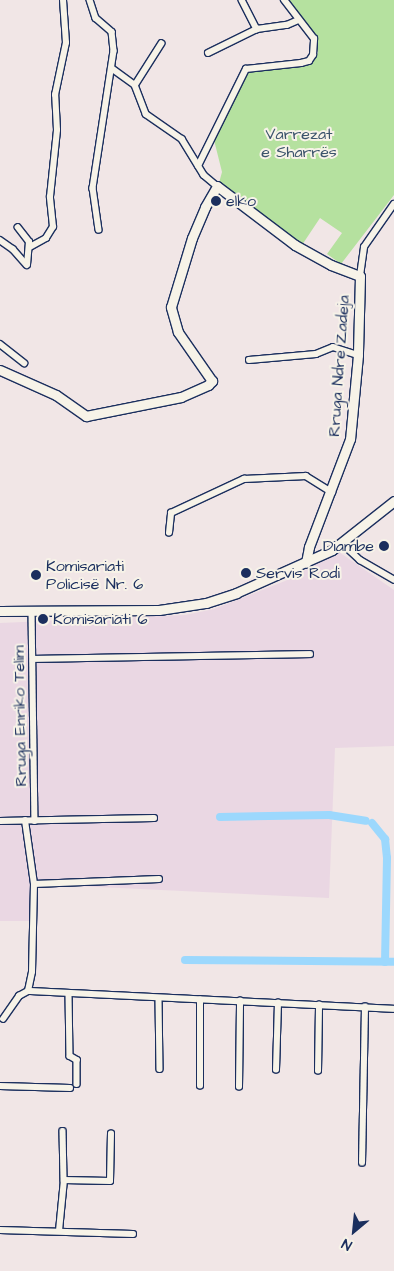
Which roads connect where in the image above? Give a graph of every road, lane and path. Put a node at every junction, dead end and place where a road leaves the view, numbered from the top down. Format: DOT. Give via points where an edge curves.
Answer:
graph roads {
  1 [pos="63,0"];
  2 [pos="90,0"];
  3 [pos="242,0"];
  4 [pos="284,0"];
  5 [pos="298,20"];
  6 [pos="257,29"];
  7 [pos="161,44"];
  8 [pos="208,53"];
  9 [pos="113,69"];
  10 [pos="135,85"];
  11 [pos="198,166"];
  12 [pos="218,186"];
  13 [pos="394,204"];
  14 [pos="18,228"];
  15 [pos="98,230"];
  16 [pos="0,240"];
  17 [pos="30,248"];
  18 [pos="360,276"];
  19 [pos="0,344"];
  20 [pos="358,355"];
  21 [pos="249,360"];
  22 [pos="24,363"];
  23 [pos="0,370"];
  24 [pos="332,492"];
  25 [pos="394,501"];
  26 [pos="169,533"];
  27 [pos="342,543"];
  28 [pos="306,563"];
  29 [pos="394,580"];
  30 [pos="0,611"];
  31 [pos="32,611"];
  32 [pos="310,654"];
  33 [pos="33,659"];
  34 [pos="154,818"];
  35 [pos="0,821"];
  36 [pos="25,821"];
  37 [pos="34,821"];
  38 [pos="159,879"];
  39 [pos="34,884"];
  40 [pos="28,991"];
  41 [pos="69,994"];
  42 [pos="159,998"];
  43 [pos="200,1000"];
  44 [pos="240,1001"];
  45 [pos="278,1003"];
  46 [pos="319,1005"];
  47 [pos="365,1007"];
  48 [pos="394,1009"];
  49 [pos="3,1019"];
  50 [pos="160,1069"];
  51 [pos="276,1070"];
  52 [pos="318,1071"];
  53 [pos="78,1084"];
  54 [pos="0,1086"];
  55 [pos="200,1086"];
  56 [pos="239,1087"];
  57 [pos="70,1088"];
  58 [pos="63,1131"];
  59 [pos="111,1134"];
  60 [pos="362,1163"];
  61 [pos="64,1180"];
  62 [pos="0,1230"];
  63 [pos="59,1231"];
  64 [pos="133,1234"];
  1 -- 17 [label="street" via="66,43 55,95 57,130 50,197 53,227 46,238"];
  2 -- 9 [label="street" via="96,18 112,32"];
  3 -- 6 [label="street"];
  4 -- 5 [label="street"];
  5 -- 6 [label="street" via="287,25"];
  5 -- 11 [label="street" via="314,39 314,54 309,61 301,63 246,68"];
  6 -- 8 [label="street"];
  7 -- 10 [label="street"];
  9 -- 10 [label="street"];
  9 -- 15 [label="street" via="102,119 94,188"];
  10 -- 11 [label="street" via="146,114 182,140"];
  11 -- 12 [label="street"];
  12 -- 18 [label="street" via="295,245 331,265"];
  12 -- 23 [label="street" via="195,230 171,307 178,332 212,381 208,385 181,397 86,416 56,395"];
  13 -- 18 [label="street, Rruga Ndre Zadeja" via="364,247"];
  14 -- 17 [label="street" via="26,235"];
  16 -- 17 [label="street" via="13,248 24,265 29,262"];
  18 -- 20 [label="street, Rruga Ndre Zadeja"];
  19 -- 22 [label="street"];
  20 -- 21 [label="street" via="333,347 316,354"];
  20 -- 24 [label="street, Rruga Ndre Zadeja" via="350,439"];
  24 -- 26 [label="street" via="306,476 244,479 174,511 169,516"];
  24 -- 28 [label="street, Rruga Ndre Zadeja" via="309,547"];
  25 -- 27 [label="street"];
  27 -- 28 [label="street"];
  27 -- 29 [label="street" via="360,560"];
  28 -- 31 [label="street" via="236,593 190,606 159,610"];
  30 -- 31 [label="street"];
  31 -- 33 [label="street, Rruga Enriko Telim"];
  32 -- 33 [label="street"];
  33 -- 37 [label="street, Rruga Enriko Telim"];
  34 -- 37 [label="street"];
  35 -- 36 [label="street"];
  36 -- 37 [label="street"];
  36 -- 39 [label="street"];
  38 -- 39 [label="street"];
  39 -- 40 [label="street" via="34,956"];
  40 -- 41 [label="street"];
  40 -- 49 [label="street" via="19,996"];
  41 -- 42 [label="street"];
  41 -- 53 [label="street" via="70,1056 77,1060"];
  42 -- 43 [label="street"];
  42 -- 50 [label="street"];
  43 -- 44 [label="street"];
  43 -- 55 [label="street"];
  44 -- 45 [label="street"];
  44 -- 56 [label="street"];
  45 -- 46 [label="street"];
  45 -- 51 [label="street"];
  46 -- 47 [label="street"];
  46 -- 52 [label="street"];
  47 -- 48 [label="street"];
  47 -- 60 [label="street"];
  54 -- 57 [label="street"];
  58 -- 61 [label="street"];
  59 -- 61 [label="street" via="110,1181"];
  61 -- 63 [label="street"];
  62 -- 63 [label="street"];
  63 -- 64 [label="street"];
}
